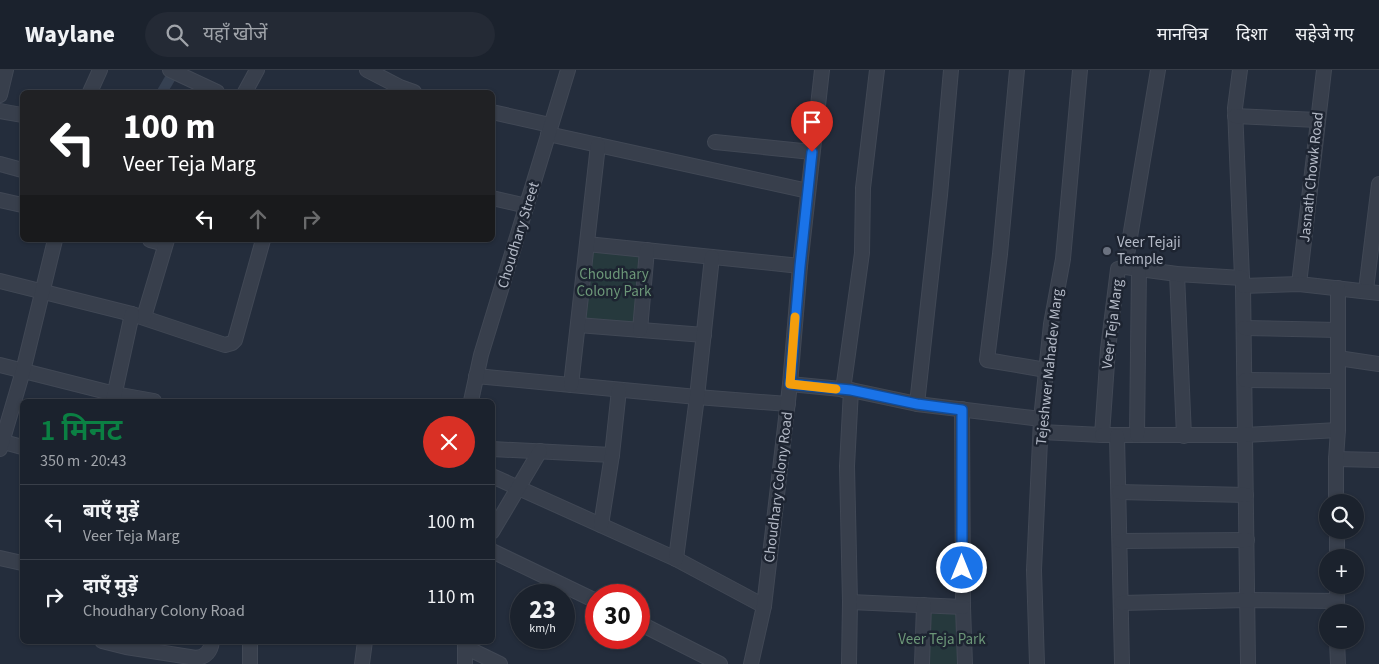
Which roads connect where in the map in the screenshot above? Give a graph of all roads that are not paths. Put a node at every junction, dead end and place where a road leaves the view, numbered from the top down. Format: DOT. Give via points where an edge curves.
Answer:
graph roads {
  1 [pos="6,70"];
  2 [pos="100,70"];
  3 [pos="170,70"];
  4 [pos="257,70"];
  5 [pos="568,70"];
  6 [pos="822,70"];
  7 [pos="877,70"];
  8 [pos="951,70"];
  9 [pos="1017,70"];
  10 [pos="1080,70"];
  11 [pos="1158,70"];
  12 [pos="1240,70"];
  13 [pos="1324,70"];
  14 [pos="370,71"];
  15 [pos="91,90"];
  16 [pos="213,90"];
  17 [pos="246,90"];
  18 [pos="410,90"];
  19 [pos="0,94"];
  20 [pos="0,111"];
  21 [pos="495,113"];
  22 [pos="20,115"];
  23 [pos="1235,116"];
  24 [pos="1317,120"];
  25 [pos="549,130"];
  26 [pos="714,142"];
  27 [pos="598,145"];
  28 [pos="812,152"];
  29 [pos="0,164"];
  30 [pos="20,169"];
  31 [pos="1379,184"];
  32 [pos="808,190"];
  33 [pos="495,199"];
  34 [pos="0,200"];
  35 [pos="20,205"];
  36 [pos="527,206"];
  37 [pos="55,242"];
  38 [pos="166,242"];
  39 [pos="262,242"];
  40 [pos="587,244"];
  41 [pos="647,250"];
  42 [pos="712,257"];
  43 [pos="800,266"];
  44 [pos="1124,267"];
  45 [pos="1139,269"];
  46 [pos="1177,274"];
  47 [pos="0,281"];
  48 [pos="1242,282"];
  49 [pos="1299,284"];
  50 [pos="1338,288"];
  51 [pos="42,292"];
  52 [pos="1373,292"];
  53 [pos="138,315"];
  54 [pos="578,325"];
  55 [pos="1244,328"];
  56 [pos="640,330"];
  57 [pos="1338,330"];
  58 [pos="704,335"];
  59 [pos="1338,358"];
  60 [pos="1379,364"];
  61 [pos="0,365"];
  62 [pos="1046,370"];
  63 [pos="23,371"];
  64 [pos="476,376"];
  65 [pos="1245,380"];
  66 [pos="1338,381"];
  67 [pos="790,384"];
  68 [pos="571,385"];
  69 [pos="619,390"];
  70 [pos="847,390"];
  71 [pos="697,397"];
  72 [pos="114,398"];
  73 [pos="127,399"];
  74 [pos="470,399"];
  75 [pos="788,404"];
  76 [pos="917,404"];
  77 [pos="962,410"];
  78 [pos="1041,426"];
  79 [pos="1338,430"];
  80 [pos="1102,435"];
  81 [pos="1137,435"];
  82 [pos="1245,435"];
  83 [pos="1117,436"];
  84 [pos="1184,436"];
  85 [pos="1,444"];
  86 [pos="20,447"];
  87 [pos="495,449"];
  88 [pos="540,451"];
  89 [pos="612,455"];
  90 [pos="1336,459"];
  91 [pos="1379,460"];
  92 [pos="495,477"];
  93 [pos="518,487"];
  94 [pos="1119,492"];
  95 [pos="1336,494"];
  96 [pos="1246,495"];
  97 [pos="601,525"];
  98 [pos="495,527"];
  99 [pos="1246,540"];
  100 [pos="1120,541"];
  101 [pos="495,552"];
  102 [pos="0,558"];
  103 [pos="676,559"];
  104 [pos="20,563"];
  105 [pos="585,596"];
  106 [pos="1247,600"];
  107 [pos="850,602"];
  108 [pos="1121,603"];
  109 [pos="924,605"];
  110 [pos="764,606"];
  111 [pos="1319,606"];
  112 [pos="963,607"];
  113 [pos="650,629"];
  114 [pos="114,644"];
  115 [pos="211,644"];
  116 [pos="250,644"];
  117 [pos="365,644"];
  118 [pos="465,644"];
  119 [pos="1337,649"];
  120 [pos="250,664"];
  121 [pos="362,664"];
  122 [pos="465,664"];
  123 [pos="500,664"];
  124 [pos="720,664"];
  125 [pos="751,664"];
  126 [pos="849,664"];
  127 [pos="922,664"];
  128 [pos="966,664"];
  129 [pos="1037,664"];
  130 [pos="1122,664"];
  131 [pos="1246,664"];
  132 [pos="1338,664"];
  1 -- 19 [label="street"];
  2 -- 15 [label="street"];
  3 -- 16 [label="street"];
  4 -- 17 [label="street"];
  5 -- 25 [label="street, Choudhary Street"];
  6 -- 28 [label="street, Choudhary Colony Road"];
  7 -- 70 [label="street" via="863,188 862,253"];
  8 -- 76 [label="street"];
  9 -- 62 [label="street" via="987,360"];
  10 -- 62 [label="street, Tejeshwer Mahadev Marg" via="1063,258"];
  11 -- 44 [label="street"];
  12 -- 23 [label="street"];
  13 -- 24 [label="street, Jasnath Chowk Road"];
  14 -- 18 [label="street"];
  20 -- 22 [label="street"];
  21 -- 25 [label="street"];
  23 -- 24 [label="street"];
  23 -- 48 [label="street"];
  24 -- 49 [label="street, Jasnath Chowk Road"];
  25 -- 27 [label="street"];
  25 -- 36 [label="street, Choudhary Street"];
  26 -- 28 [label="street"];
  27 -- 32 [label="street"];
  27 -- 40 [label="street"];
  28 -- 32 [label="street, Choudhary Colony Road"];
  29 -- 30 [label="street"];
  31 -- 52 [label="street"];
  32 -- 43 [label="street, Choudhary Colony Road"];
  33 -- 36 [label="street"];
  34 -- 35 [label="street"];
  36 -- 64 [label="street, Choudhary Street"];
  37 -- 51 [label="street"];
  38 -- 53 [label="street"];
  39 -- 53 [label="street" via="232,343 225,345"];
  40 -- 41 [label="street"];
  40 -- 54 [label="street"];
  41 -- 42 [label="street"];
  41 -- 56 [label="street"];
  42 -- 43 [label="street"];
  42 -- 58 [label="street"];
  43 -- 67 [label="street, Choudhary Colony Road"];
  44 -- 45 [label="street, Veer Teja Marg"];
  44 -- 80 [label="street, Veer Teja Marg" via="1118,270 1113,297"];
  45 -- 46 [label="street, Veer Teja Marg"];
  45 -- 81 [label="street"];
  46 -- 48 [label="street, Veer Teja Marg"];
  46 -- 84 [label="street"];
  47 -- 51 [label="street"];
  48 -- 49 [label="street, Veer Teja Marg"];
  48 -- 55 [label="street"];
  49 -- 50 [label="street, Veer Teja Marg"];
  50 -- 52 [label="street, Veer Teja Marg"];
  50 -- 57 [label="street"];
  51 -- 53 [label="street"];
  51 -- 63 [label="street"];
  53 -- 72 [label="street"];
  54 -- 56 [label="street"];
  54 -- 68 [label="street"];
  55 -- 57 [label="street"];
  55 -- 65 [label="street"];
  56 -- 58 [label="street"];
  57 -- 59 [label="street"];
  58 -- 71 [label="street"];
  59 -- 60 [label="street"];
  59 -- 66 [label="street"];
  61 -- 63 [label="street"];
  62 -- 78 [label="street, Tejeshwer Mahadev Marg"];
  63 -- 72 [label="street"];
  63 -- 85 [label="street"];
  64 -- 68 [label="street"];
  64 -- 74 [label="street, Choudhary Street"];
  65 -- 66 [label="street"];
  65 -- 82 [label="street"];
  66 -- 79 [label="street"];
  67 -- 70 [label="street"];
  67 -- 75 [label="street, Choudhary Colony Road"];
  68 -- 69 [label="street"];
  69 -- 71 [label="street"];
  69 -- 89 [label="street"];
  70 -- 76 [label="street"];
  70 -- 107 [label="street"];
  71 -- 75 [label="street"];
  71 -- 103 [label="street"];
  72 -- 73 [label="street"];
  75 -- 110 [label="street, Choudhary Colony Road"];
  76 -- 77 [label="street"];
  77 -- 78 [label="street"];
  77 -- 112 [label="street"];
  78 -- 80 [label="street"];
  78 -- 129 [label="street, Tejeshwer Mahadev Marg" via="1034,570"];
  79 -- 82 [label="street"];
  79 -- 90 [label="street"];
  80 -- 83 [label="street"];
  81 -- 83 [label="street"];
  81 -- 84 [label="street"];
  82 -- 84 [label="street"];
  82 -- 96 [label="street"];
  83 -- 94 [label="street"];
  85 -- 86 [label="street"];
  87 -- 88 [label="street"];
  88 -- 89 [label="street"];
  88 -- 93 [label="street"];
  89 -- 97 [label="street"];
  90 -- 91 [label="street"];
  90 -- 95 [label="street"];
  92 -- 93 [label="street"];
  93 -- 97 [label="street"];
  93 -- 98 [label="street"];
  94 -- 96 [label="street"];
  94 -- 100 [label="street"];
  96 -- 99 [label="street"];
  97 -- 103 [label="street"];
  99 -- 100 [label="street"];
  99 -- 106 [label="street"];
  100 -- 108 [label="street"];
  101 -- 105 [label="street"];
  102 -- 104 [label="street"];
  103 -- 110 [label="street"];
  106 -- 108 [label="street"];
  106 -- 111 [label="street"];
  106 -- 131 [label="street"];
  107 -- 109 [label="street"];
  107 -- 126 [label="street"];
  108 -- 130 [label="street"];
  109 -- 112 [label="street"];
  109 -- 127 [label="street"];
  110 -- 125 [label="street, Choudhary Colony Road"];
  112 -- 128 [label="street"];
  113 -- 124 [label="street"];
  114 -- 115 [label="street" via="196,658 203,657"];
  116 -- 120 [label="street"];
  117 -- 121 [label="street"];
  118 -- 122 [label="street"];
  118 -- 123 [label="street"];
  119 -- 132 [label="street"];
}
